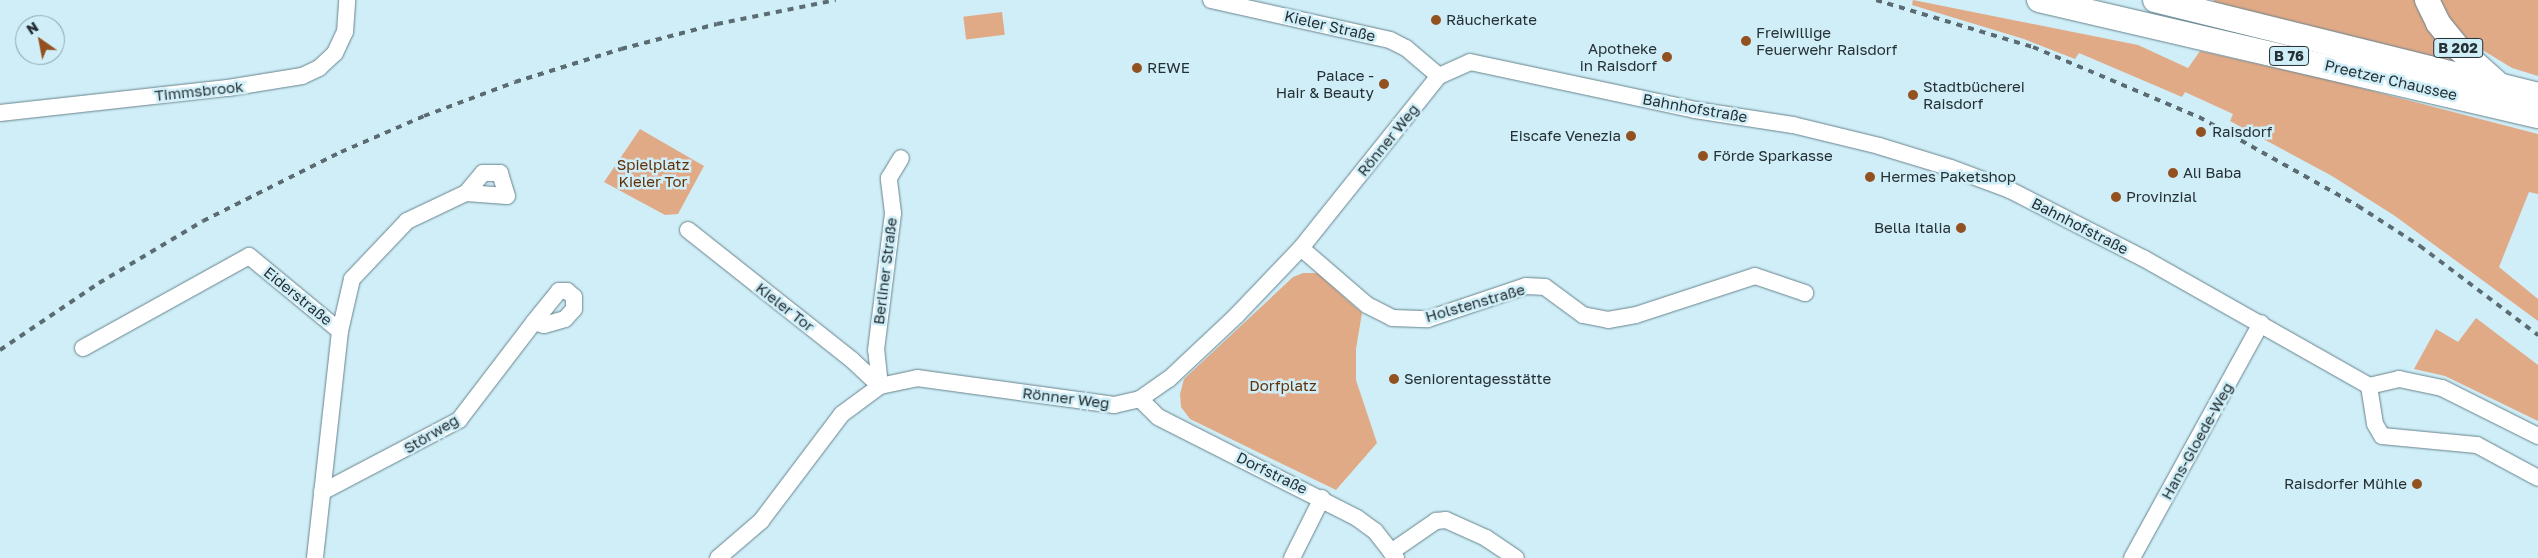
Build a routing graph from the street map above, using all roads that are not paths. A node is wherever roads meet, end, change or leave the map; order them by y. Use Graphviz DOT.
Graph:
graph roads {
  1 [pos="347,0"];
  2 [pos="1211,0"];
  3 [pos="2039,0"];
  4 [pos="2154,0"];
  5 [pos="2427,0"];
  6 [pos="1439,76"];
  7 [pos="2501,86"];
  8 [pos="2538,95"];
  9 [pos="0,113"];
  10 [pos="2538,116"];
  11 [pos="901,158"];
  12 [pos="466,193"];
  13 [pos="688,230"];
  14 [pos="1301,248"];
  15 [pos="1805,293"];
  16 [pos="534,322"];
  17 [pos="2261,323"];
  18 [pos="340,330"];
  19 [pos="83,348"];
  20 [pos="880,386"];
  21 [pos="2369,386"];
  22 [pos="1140,400"];
  23 [pos="2538,436"];
  24 [pos="2538,478"];
  25 [pos="322,492"];
  26 [pos="1322,498"];
  27 [pos="1394,555"];
  28 [pos="315,558"];
  29 [pos="718,558"];
  30 [pos="1292,558"];
  31 [pos="1516,558"];
  32 [pos="2132,558"];
  1 -- 9 [label="street, Timmsbrook"];
  2 -- 6 [label="street, Kieler Straße"];
  3 -- 10 [label="highway, Preetzer Chaussee / B 76"];
  4 -- 7 [label="highway, Preetzer Chaussee / B 76"];
  5 -- 7 [label="highway, B 202"];
  6 -- 14 [label="street, Rönner Weg"];
  6 -- 17 [label="street, Bahnhofstraße"];
  7 -- 8 [label="highway, Preetzer Chaussee / B 76"];
  11 -- 20 [label="street, Berliner Straße"];
  12 -- 18 [label="street"];
  13 -- 20 [label="street, Kieler Tor"];
  14 -- 15 [label="street, Holstenstraße"];
  14 -- 22 [label="street, Rönner Weg"];
  16 -- 25 [label="street, Störweg"];
  17 -- 21 [label="street, Bahnhofstraße"];
  17 -- 32 [label="street, Hans-Gloede-Weg"];
  18 -- 19 [label="street, Eiderstraße"];
  18 -- 25 [label="street, Eiderstraße"];
  20 -- 22 [label="street, Rönner Weg"];
  20 -- 29 [label="street, Rönner Weg"];
  21 -- 23 [label="street"];
  21 -- 24 [label="street"];
  22 -- 26 [label="street, Dorfstraße"];
  25 -- 28 [label="street, Eiderstraße"];
  26 -- 27 [label="street, Dorfstraße"];
  26 -- 30 [label="street"];
  27 -- 31 [label="street"];
}
